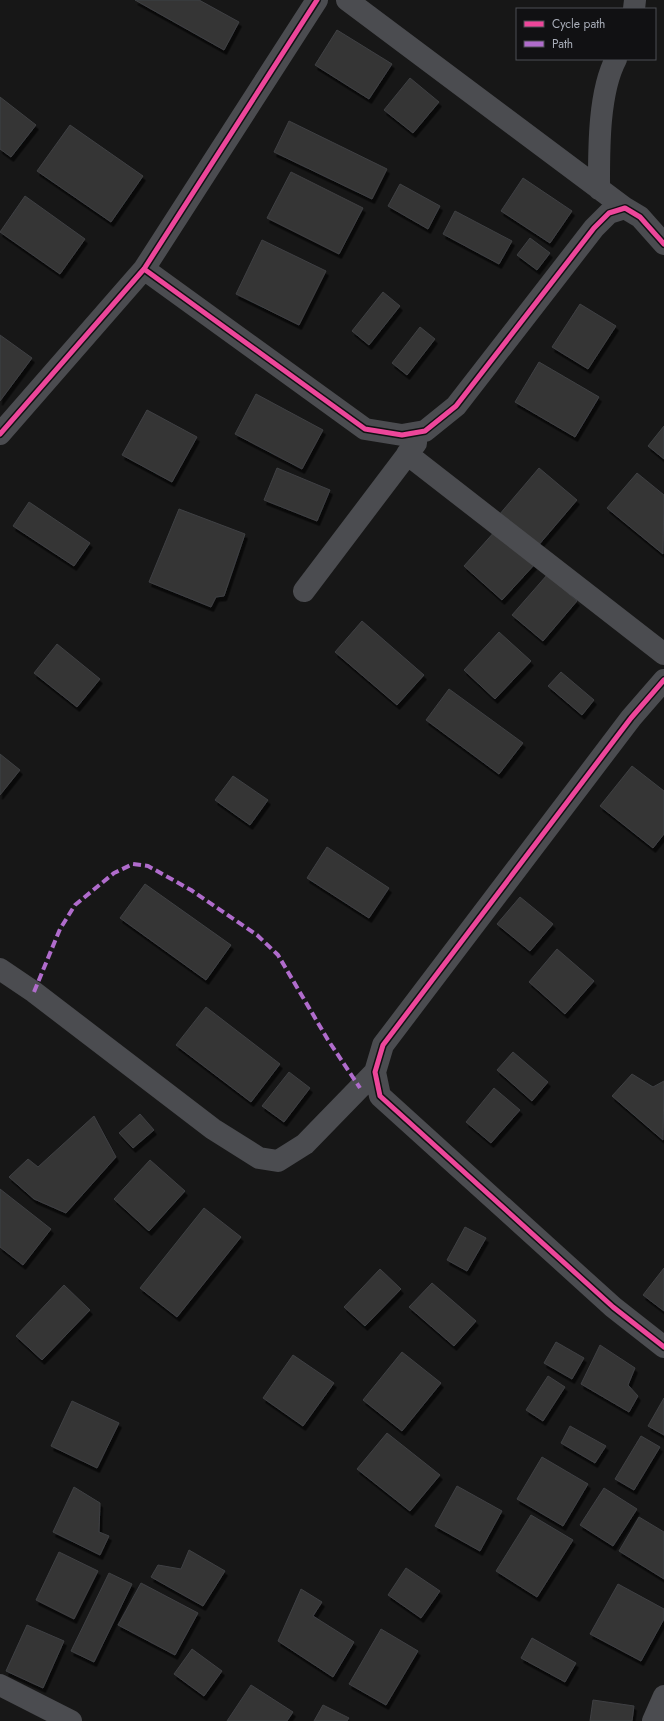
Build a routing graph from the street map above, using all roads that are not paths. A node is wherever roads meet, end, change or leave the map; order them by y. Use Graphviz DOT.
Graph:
graph roads {
  1 [pos="317,0"];
  2 [pos="347,0"];
  3 [pos="616,60"];
  4 [pos="599,189"];
  5 [pos="625,208"];
  6 [pos="664,244"];
  7 [pos="144,269"];
  8 [pos="425,430"];
  9 [pos="0,434"];
  10 [pos="407,454"];
  11 [pos="304,591"];
  12 [pos="664,654"];
  13 [pos="664,680"];
  14 [pos="0,969"];
  15 [pos="375,1072"];
  16 [pos="664,1347"];
  17 [pos="0,1685"];
  18 [pos="664,1696"];
  19 [pos="72,1721"];
  20 [pos="653,1721"];
  1 -- 7 [label="street"];
  2 -- 4 [label="street"];
  3 -- 4 [label="street"];
  4 -- 5 [label="street"];
  5 -- 6 [label="street"];
  5 -- 8 [label="street"];
  7 -- 8 [label="street"];
  7 -- 9 [label="street"];
  8 -- 10 [label="street"];
  10 -- 11 [label="street"];
  10 -- 12 [label="street"];
  13 -- 15 [label="street"];
  14 -- 15 [label="street"];
  15 -- 16 [label="street"];
  17 -- 19 [label="street"];
  18 -- 20 [label="street"];
}
